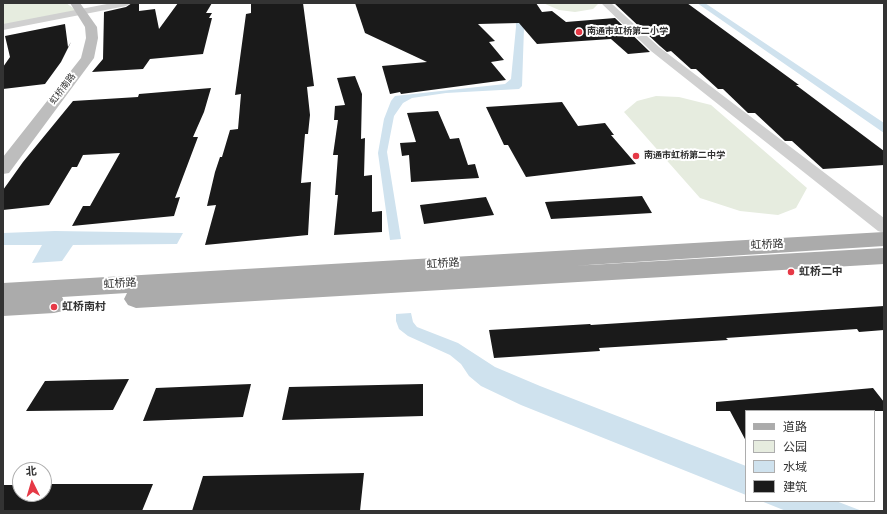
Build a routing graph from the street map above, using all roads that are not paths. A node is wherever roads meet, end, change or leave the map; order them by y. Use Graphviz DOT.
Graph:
graph roads {
  1 [pos="126,3"];
  2 [pos="606,3"];
  3 [pos="78,7"];
  4 [pos="3,27"];
  5 [pos="3,169"];
  6 [pos="884,228"];
  7 [pos="884,239"];
  8 [pos="884,256"];
  9 [pos="3,292"];
  10 [pos="3,307"];
  1 -- 3 [label="street"];
  2 -- 6 [label="street"];
  3 -- 4 [label="street"];
  3 -- 5 [label="street, 虹桥南路"];
  7 -- 9 [label="main road, 虹桥路"];
  8 -- 10 [label="main road, 虹桥路"];
}
